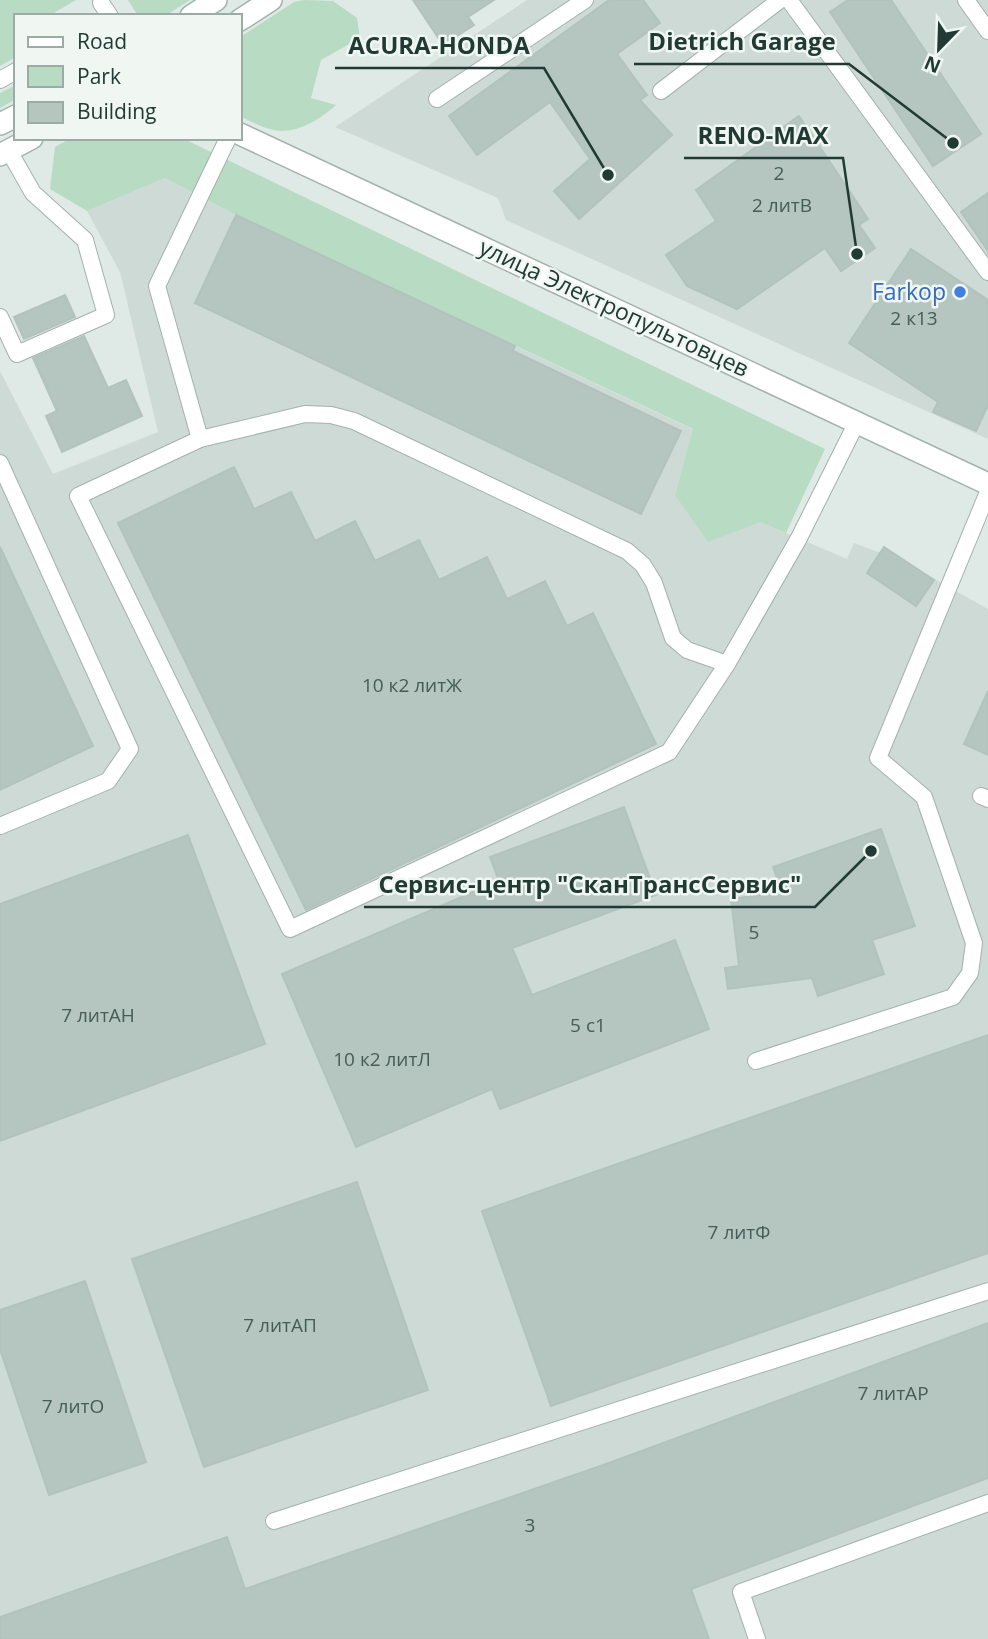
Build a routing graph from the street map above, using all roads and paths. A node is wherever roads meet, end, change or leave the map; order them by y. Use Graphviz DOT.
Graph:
graph roads {
  1 [pos="216,0"];
  2 [pos="271,0"];
  3 [pos="585,0"];
  4 [pos="780,0"];
  5 [pos="789,0"];
  6 [pos="966,0"];
  7 [pos="194,14"];
  8 [pos="242,19"];
  9 [pos="988,31"];
  10 [pos="661,91"];
  11 [pos="437,99"];
  12 [pos="242,135"];
  13 [pos="29,140"];
  14 [pos="227,140"];
  15 [pos="5,153"];
  16 [pos="988,272"];
  17 [pos="0,317"];
  18 [pos="858,422"];
  19 [pos="200,439"];
  20 [pos="0,463"];
  21 [pos="988,484"];
  22 [pos="988,492"];
  23 [pos="727,664"];
  24 [pos="0,826"];
  25 [pos="756,1061"];
  26 [pos="988,1291"];
  27 [pos="988,1503"];
  28 [pos="274,1521"];
  29 [pos="757,1639"];
  1 -- 7 [label="street"];
  2 -- 8 [label="street"];
  3 -- 11 [label="lane"];
  4 -- 10 [label="lane"];
  5 -- 16 [label="lane"];
  6 -- 9 [label="lane"];
  12 -- 18 [label="street, улица Электропультовцев"];
  13 -- 15 [label="street"];
  14 -- 19 [label="lane"];
  15 -- 17 [label="lane"];
  18 -- 21 [label="street, улица Электропультовцев"];
  18 -- 23 [label="lane"];
  19 -- 23 [label="lane"];
  19 -- 23 [label="lane"];
  20 -- 24 [label="lane"];
  22 -- 25 [label="lane"];
  26 -- 28 [label="lane"];
  27 -- 29 [label="lane"];
}
